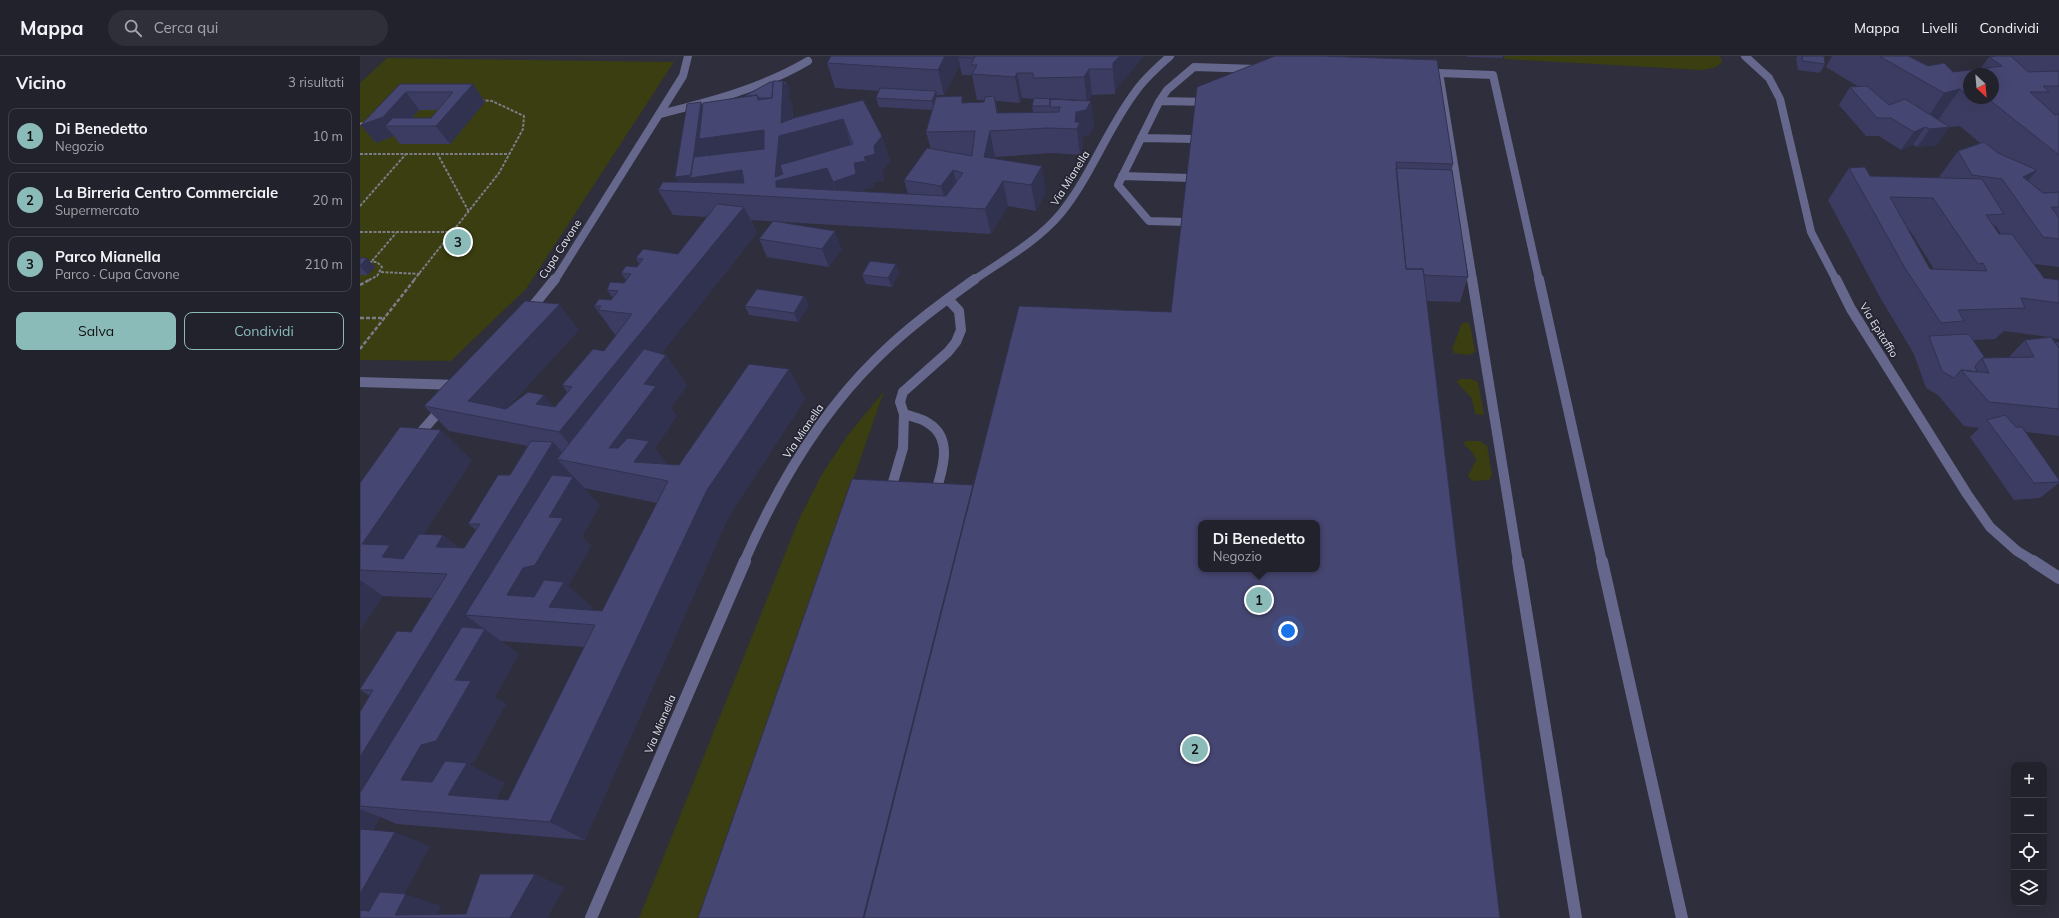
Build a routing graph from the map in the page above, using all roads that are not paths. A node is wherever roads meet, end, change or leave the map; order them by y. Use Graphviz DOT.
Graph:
graph roads {
  1 [pos="688,56"];
  2 [pos="1170,56"];
  3 [pos="1745,56"];
  4 [pos="808,61"];
  5 [pos="1263,69"];
  6 [pos="1160,101"];
  7 [pos="1220,103"];
  8 [pos="660,114"];
  9 [pos="1141,138"];
  10 [pos="1195,139"];
  11 [pos="1122,176"];
  12 [pos="1191,178"];
  13 [pos="1186,222"];
  14 [pos="948,299"];
  15 [pos="520,321"];
  16 [pos="360,382"];
  17 [pos="904,414"];
  18 [pos="410,445"];
  19 [pos="891,489"];
  20 [pos="936,491"];
  21 [pos="2059,578"];
  22 [pos="591,918"];
  23 [pos="1576,918"];
  24 [pos="1682,918"];
  1 -- 8 [label="street, Cupa Cavone"];
  2 -- 14 [label="street, Via Mianella"];
  3 -- 21 [label="street, Via Epitaffio"];
  4 -- 8 [label="street"];
  5 -- 6 [label="street"];
  6 -- 7 [label="street"];
  6 -- 9 [label="street"];
  8 -- 15 [label="street, Cupa Cavone"];
  9 -- 10 [label="street"];
  9 -- 11 [label="street"];
  11 -- 12 [label="street"];
  11 -- 13 [label="street"];
  14 -- 17 [label="street"];
  14 -- 22 [label="street, Via Mianella"];
  16 -- 18 [label="street"];
  17 -- 19 [label="street"];
  17 -- 20 [label="street"];
  23 -- 24 [label="street"];
}
